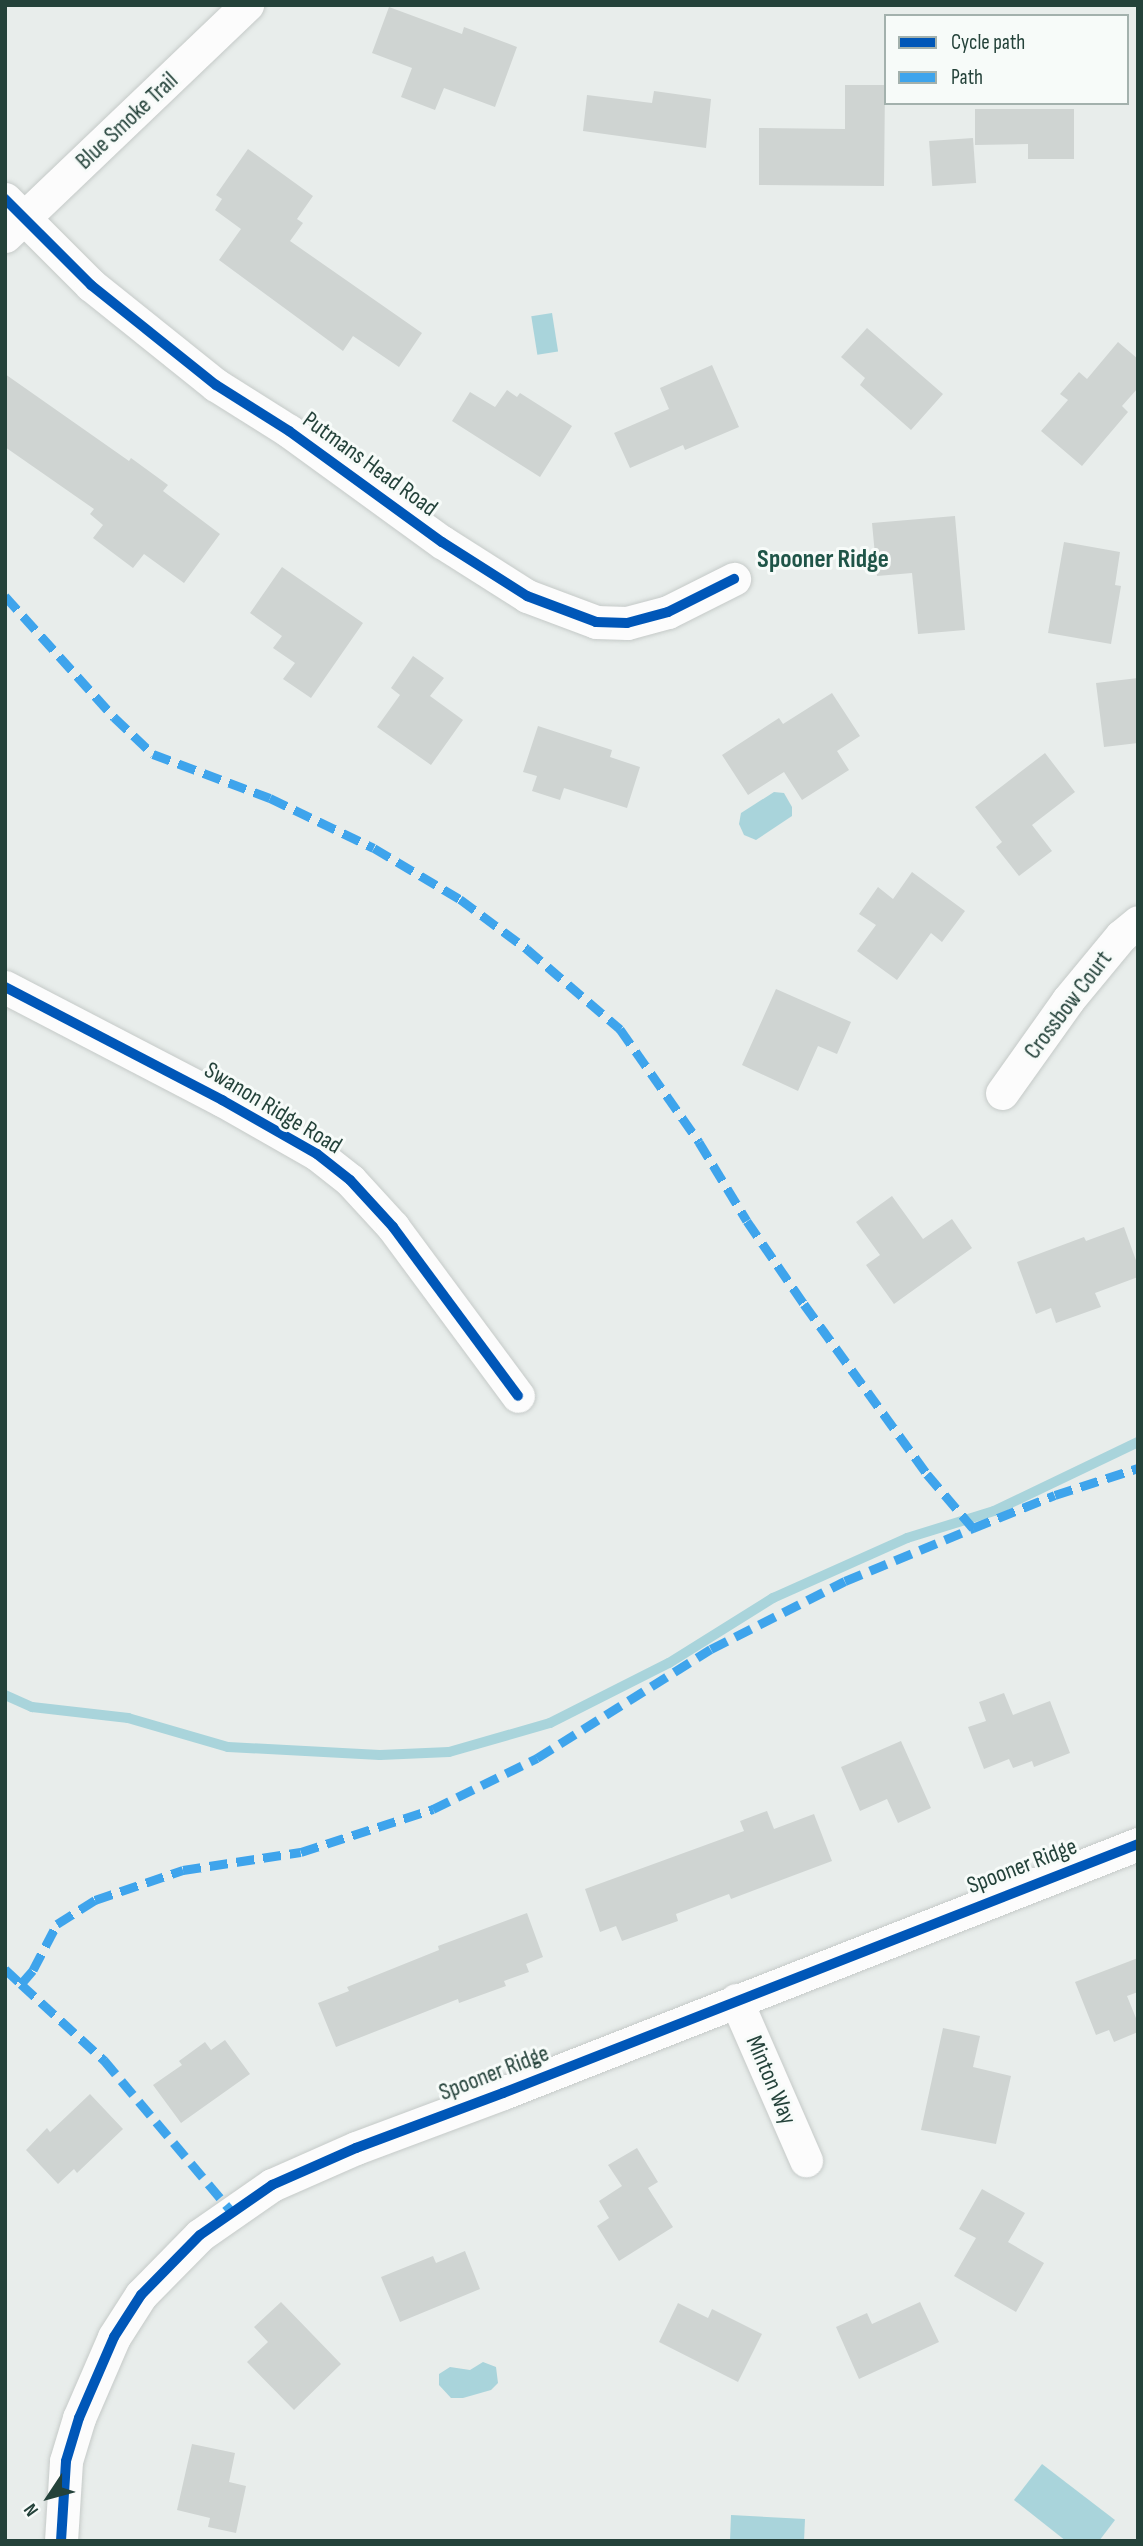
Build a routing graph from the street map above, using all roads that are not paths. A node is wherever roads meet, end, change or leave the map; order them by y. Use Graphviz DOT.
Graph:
graph roads {
  1 [pos="247,5"];
  2 [pos="12,217"];
  3 [pos="734,579"];
  4 [pos="1138,922"];
  5 [pos="5,988"];
  6 [pos="1002,1093"];
  7 [pos="518,1396"];
  8 [pos="1138,1844"];
  9 [pos="736,2000"];
  10 [pos="806,2160"];
  11 [pos="61,2541"];
  1 -- 2 [label="street, Blue Smoke Trail"];
  2 -- 3 [label="street, Putmans Head Road"];
  4 -- 6 [label="street, Crossbow Court"];
  5 -- 7 [label="street, Swanon Ridge Road"];
  8 -- 9 [label="street, Spooner Ridge"];
  9 -- 10 [label="street, Minton Way"];
  9 -- 11 [label="street, Spooner Ridge"];
}
